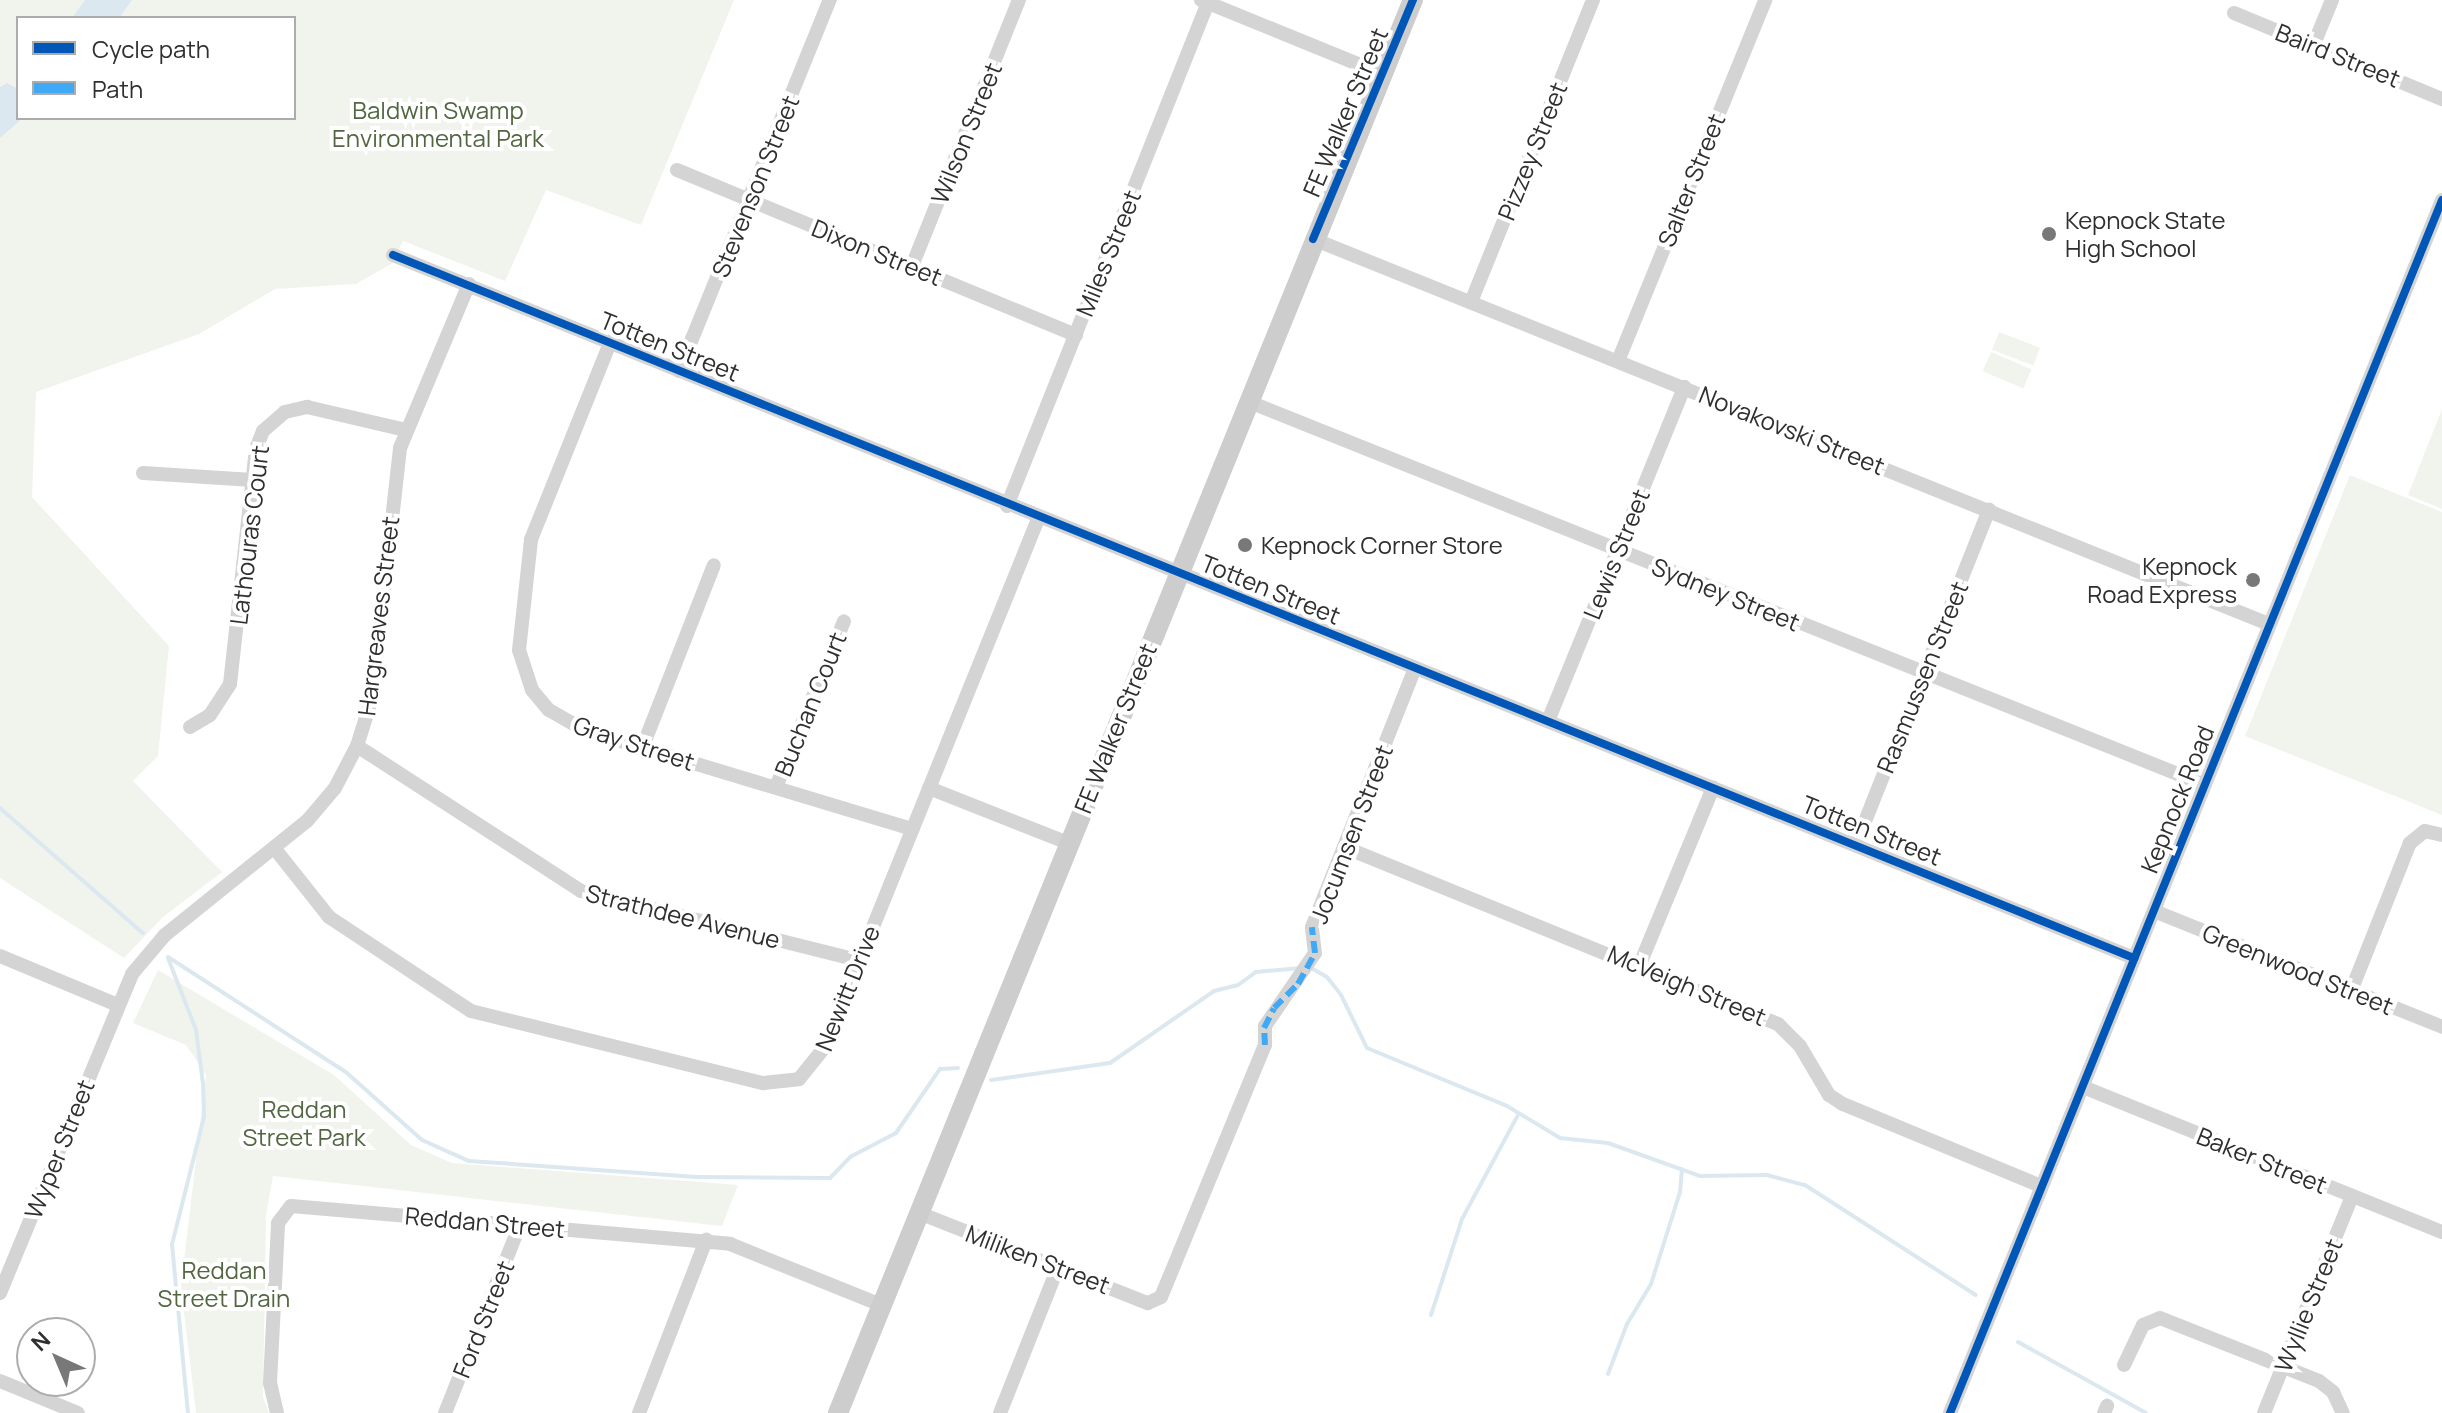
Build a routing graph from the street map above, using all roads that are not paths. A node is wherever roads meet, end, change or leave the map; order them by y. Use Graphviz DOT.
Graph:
graph roads {
  1 [pos="830,0"];
  2 [pos="1019,0"];
  3 [pos="1413,0"];
  4 [pos="1593,0"];
  5 [pos="1765,0"];
  6 [pos="2332,0"];
  7 [pos="1206,1"];
  8 [pos="2234,13"];
  9 [pos="2314,44"];
  10 [pos="1382,74"];
  11 [pos="2442,99"];
  12 [pos="677,170"];
  13 [pos="749,200"];
  14 [pos="2442,200"];
  15 [pos="1313,239"];
  16 [pos="393,255"];
  17 [pos="912,266"];
  18 [pos="469,284"];
  19 [pos="1471,302"];
  20 [pos="1076,335"];
  21 [pos="610,343"];
  22 [pos="1618,361"];
  23 [pos="679,371"];
  24 [pos="1684,387"];
  25 [pos="1247,401"];
  26 [pos="406,430"];
  27 [pos="143,473"];
  28 [pos="253,480"];
  29 [pos="1007,506"];
  30 [pos="1989,510"];
  31 [pos="1038,519"];
  32 [pos="1618,549"];
  33 [pos="714,565"];
  34 [pos="1178,574"];
  35 [pos="844,621"];
  36 [pos="2269,624"];
  37 [pos="1415,668"];
  38 [pos="1923,674"];
  39 [pos="1548,721"];
  40 [pos="190,727"];
  41 [pos="357,746"];
  42 [pos="643,746"];
  43 [pos="2205,785"];
  44 [pos="776,787"];
  45 [pos="929,788"];
  46 [pos="1713,788"];
  47 [pos="912,829"];
  48 [pos="2442,835"];
  49 [pos="1068,843"];
  50 [pos="1856,844"];
  51 [pos="1344,847"];
  52 [pos="275,849"];
  53 [pos="2154,911"];
  54 [pos="0,956"];
  55 [pos="2134,958"];
  56 [pos="858,960"];
  57 [pos="1640,964"];
  58 [pos="2351,991"];
  59 [pos="118,1005"];
  60 [pos="2442,1027"];
  61 [pos="2083,1087"];
  62 [pos="2041,1186"];
  63 [pos="2352,1196"];
  64 [pos="919,1213"];
  65 [pos="520,1225"];
  66 [pos="2442,1232"];
  67 [pos="706,1240"];
  68 [pos="1058,1267"];
  69 [pos="0,1293"];
  70 [pos="1157,1301"];
  71 [pos="881,1305"];
  72 [pos="2124,1365"];
  73 [pos="2284,1366"];
  74 [pos="0,1381"];
  75 [pos="78,1413"];
  76 [pos="277,1413"];
  77 [pos="445,1413"];
  78 [pos="639,1413"];
  79 [pos="838,1413"];
  80 [pos="1000,1413"];
  81 [pos="1950,1413"];
  82 [pos="2264,1413"];
  83 [pos="2343,1413"];
  1 -- 13 [label="street, Stevenson Street"];
  2 -- 17 [label="street, Wilson Street"];
  3 -- 10 [label="main road, FE Walker Street"];
  4 -- 19 [label="street, Pizzey Street"];
  5 -- 22 [label="street, Salter Street"];
  6 -- 9 [label="street"];
  7 -- 10 [label="street"];
  7 -- 20 [label="street, Miles Street"];
  8 -- 9 [label="street, Baird Street"];
  9 -- 11 [label="street, Baird Street"];
  10 -- 15 [label="main road, FE Walker Street"];
  12 -- 13 [label="street, Dixon Street"];
  13 -- 17 [label="street, Dixon Street"];
  13 -- 23 [label="street, Stevenson Street"];
  14 -- 36 [label="street, Kepnock Road"];
  15 -- 19 [label="street, Novakovski Street"];
  15 -- 25 [label="main road, FE Walker Street"];
  16 -- 18 [label="street, Totten Street"];
  17 -- 20 [label="street, Dixon Street"];
  18 -- 21 [label="street, Totten Street"];
  18 -- 26 [label="street, Hargreaves Street"];
  19 -- 22 [label="street, Novakovski Street"];
  20 -- 29 [label="street, Miles Street"];
  21 -- 23 [label="street, Totten Street"];
  21 -- 42 [label="street, Gray Street"];
  22 -- 24 [label="street, Novakovski Street"];
  23 -- 29 [label="street, Totten Street"];
  24 -- 30 [label="street, Novakovski Street"];
  24 -- 32 [label="street, Lewis Street"];
  25 -- 32 [label="street, Sydney Street"];
  25 -- 34 [label="main road, FE Walker Street"];
  26 -- 28 [label="street, Lathouras Court"];
  26 -- 41 [label="street, Hargreaves Street"];
  27 -- 28 [label="street"];
  28 -- 40 [label="street, Lathouras Court"];
  29 -- 31 [label="street, Totten Street"];
  30 -- 36 [label="street, Novakovski Street"];
  30 -- 38 [label="street, Rasmussen Street"];
  31 -- 34 [label="street, Totten Street"];
  31 -- 45 [label="street, Newitt Drive"];
  32 -- 38 [label="street, Sydney Street"];
  32 -- 39 [label="street, Lewis Street"];
  33 -- 42 [label="street"];
  34 -- 37 [label="street, Totten Street"];
  34 -- 49 [label="main road, FE Walker Street"];
  35 -- 44 [label="street, Buchan Court"];
  36 -- 43 [label="street, Kepnock Road"];
  37 -- 39 [label="street, Totten Street"];
  37 -- 51 [label="street, Jocumsen Street"];
  38 -- 43 [label="street, Sydney Street"];
  38 -- 50 [label="street, Rasmussen Street"];
  39 -- 46 [label="street, Totten Street"];
  41 -- 52 [label="street, Hargreaves Street"];
  41 -- 56 [label="street, Strathdee Avenue"];
  42 -- 44 [label="street, Gray Street"];
  43 -- 53 [label="street, Kepnock Road"];
  44 -- 47 [label="street, Gray Street"];
  45 -- 47 [label="street, Newitt Drive"];
  45 -- 49 [label="street"];
  46 -- 50 [label="street, Totten Street"];
  46 -- 57 [label="street"];
  47 -- 56 [label="street, Newitt Drive"];
  48 -- 58 [label="street"];
  49 -- 64 [label="main road, FE Walker Street"];
  50 -- 55 [label="street, Totten Street"];
  51 -- 57 [label="street, McVeigh Street"];
  51 -- 70 [label="street, Jocumsen Street"];
  52 -- 56 [label="street, Newitt Drive"];
  52 -- 59 [label="street, Hargreaves Street"];
  53 -- 55 [label="street, Kepnock Road"];
  53 -- 58 [label="street, Greenwood Street"];
  54 -- 59 [label="street"];
  55 -- 61 [label="street, Kepnock Road"];
  57 -- 62 [label="street, McVeigh Street"];
  58 -- 60 [label="street, Greenwood Street"];
  59 -- 69 [label="street, Wyper Street"];
  61 -- 62 [label="street, Kepnock Road"];
  61 -- 63 [label="street, Baker Street"];
  62 -- 81 [label="street, Kepnock Road"];
  63 -- 66 [label="street, Baker Street"];
  63 -- 73 [label="street, Wyllie Street"];
  64 -- 68 [label="street, Miliken Street"];
  64 -- 71 [label="main road, FE Walker Street"];
  65 -- 67 [label="street, Reddan Street"];
  65 -- 76 [label="street, Reddan Street"];
  65 -- 77 [label="street, Ford Street"];
  67 -- 71 [label="street, Reddan Street"];
  67 -- 78 [label="street"];
  68 -- 70 [label="street, Miliken Street"];
  68 -- 80 [label="street"];
  71 -- 79 [label="main road, FE Walker Street"];
  72 -- 73 [label="street"];
  73 -- 82 [label="street, Wyllie Street"];
  73 -- 83 [label="street"];
  74 -- 75 [label="street"];
}
